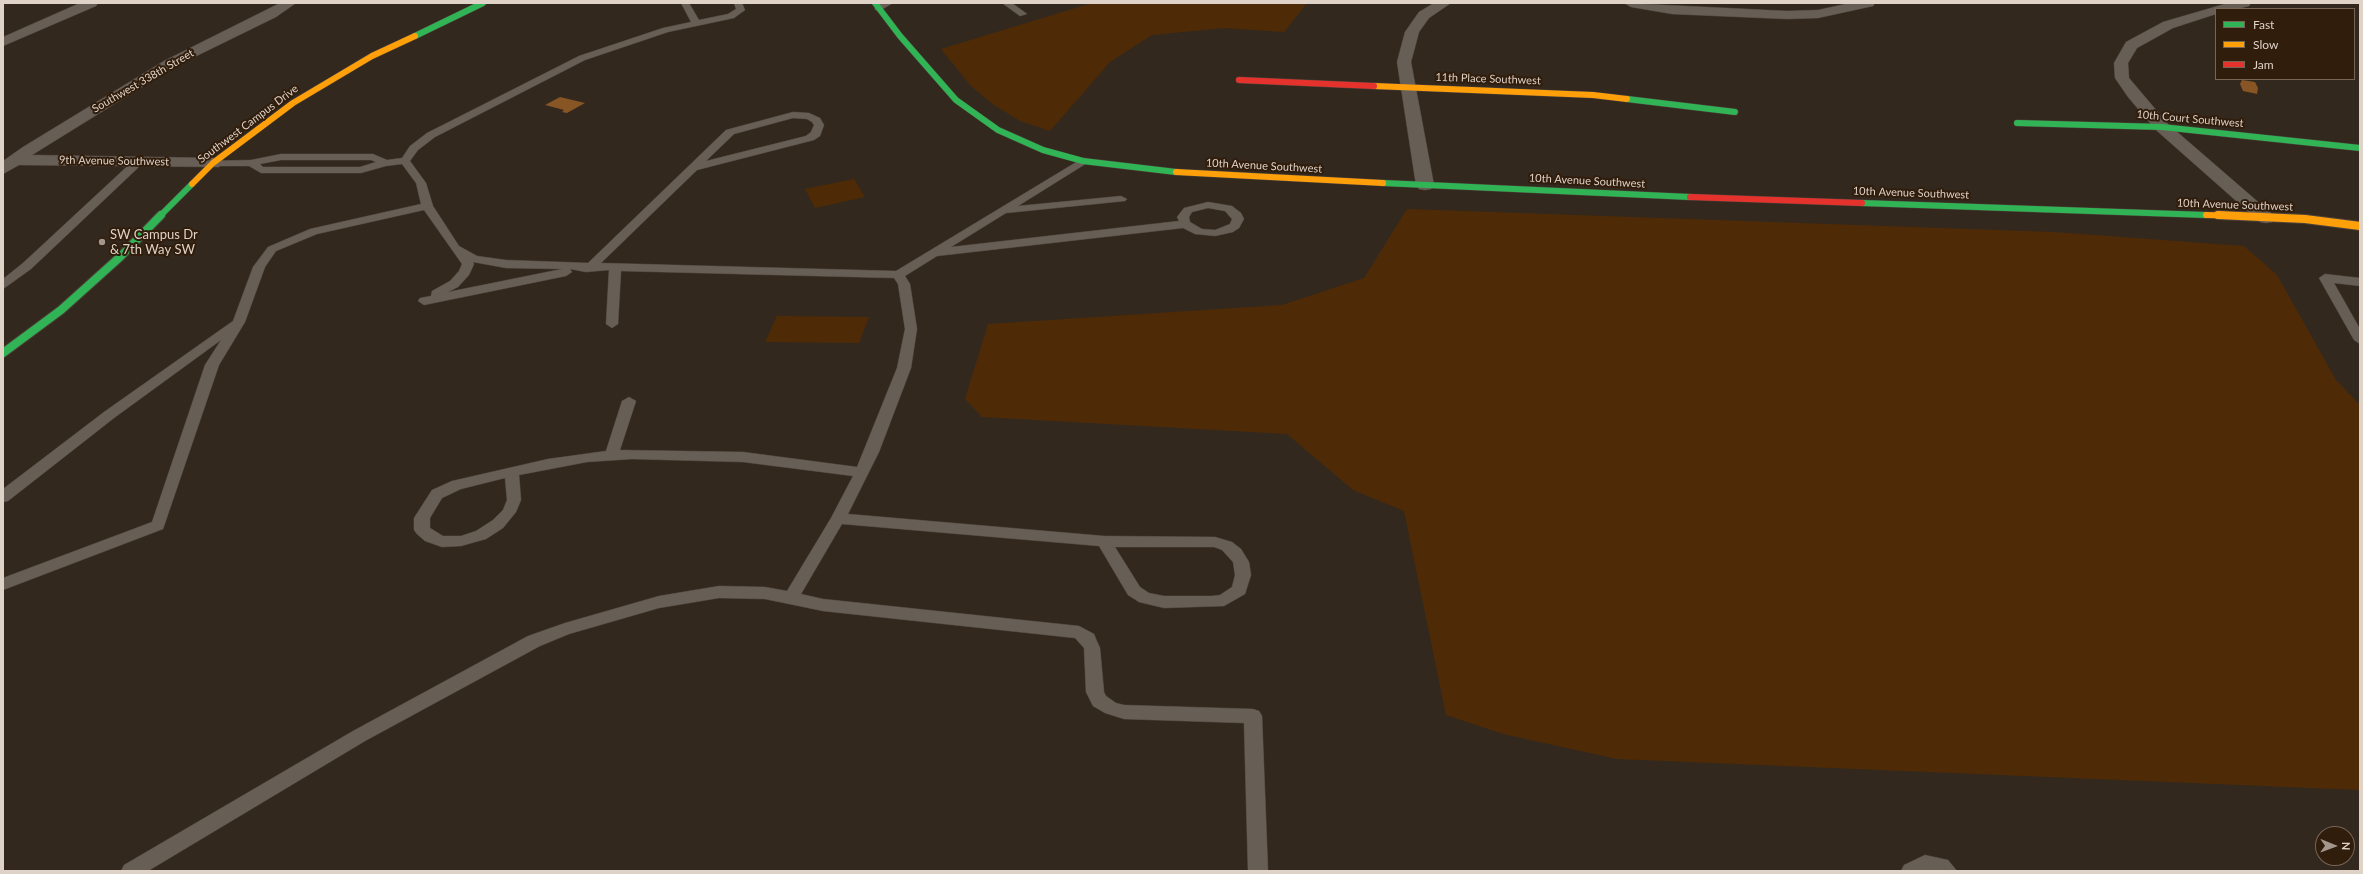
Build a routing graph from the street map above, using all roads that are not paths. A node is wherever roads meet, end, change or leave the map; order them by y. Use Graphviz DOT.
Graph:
graph roads {
  1 [pos="92,3"];
  2 [pos="289,3"];
  3 [pos="483,3"];
  4 [pos="685,3"];
  5 [pos="738,3"];
  6 [pos="889,3"];
  7 [pos="1006,3"];
  8 [pos="1444,3"];
  9 [pos="1631,3"];
  10 [pos="2244,3"];
  11 [pos="1866,4"];
  12 [pos="877,5"];
  13 [pos="2221,7"];
  14 [pos="2215,9"];
  15 [pos="1023,14"];
  16 [pos="696,24"];
  17 [pos="3,42"];
  18 [pos="1239,80"];
  19 [pos="1409,87"];
  20 [pos="1735,112"];
  21 [pos="2017,123"];
  22 [pos="2162,127"];
  23 [pos="2360,148"];
  24 [pos="1083,160"];
  25 [pos="405,161"];
  26 [pos="138,162"];
  27 [pos="213,163"];
  28 [pos="9,165"];
  29 [pos="695,167"];
  30 [pos="1425,185"];
  31 [pos="1121,199"];
  32 [pos="427,206"];
  33 [pos="1002,210"];
  34 [pos="2266,218"];
  35 [pos="1185,224"];
  36 [pos="2360,226"];
  37 [pos="455,248"];
  38 [pos="931,253"];
  39 [pos="590,267"];
  40 [pos="615,267"];
  41 [pos="898,275"];
  42 [pos="2360,282"];
  43 [pos="3,285"];
  44 [pos="239,322"];
  45 [pos="612,324"];
  46 [pos="2360,340"];
  47 [pos="3,353"];
  48 [pos="629,401"];
  49 [pos="611,456"];
  50 [pos="512,472"];
  51 [pos="862,472"];
  52 [pos="3,497"];
  53 [pos="838,518"];
  54 [pos="1104,541"];
  55 [pos="3,584"];
  56 [pos="791,598"];
  57 [pos="131,871"];
  58 [pos="1258,871"];
  59 [pos="1911,871"];
  60 [pos="1947,871"];
  1 -- 17 [label="street"];
  2 -- 28 [label="street, Southwest 338th Street"];
  3 -- 27 [label="street, Southwest Campus Drive"];
  4 -- 16 [label="lane"];
  5 -- 16 [label="lane"];
  6 -- 12 [label="lane"];
  7 -- 15 [label="lane"];
  8 -- 19 [label="street"];
  9 -- 11 [label="street"];
  10 -- 13 [label="street"];
  12 -- 24 [label="street, 10th Avenue Southwest"];
  14 -- 22 [label="street"];
  16 -- 25 [label="lane"];
  18 -- 19 [label="street, 11th Place Southwest"];
  19 -- 20 [label="street, 11th Place Southwest"];
  19 -- 30 [label="street"];
  21 -- 22 [label="street, 10th Court Southwest"];
  22 -- 23 [label="street, 10th Court Southwest"];
  22 -- 34 [label="street"];
  24 -- 30 [label="street, 10th Avenue Southwest"];
  24 -- 33 [label="lane"];
  25 -- 27 [label="lane"];
  25 -- 32 [label="lane"];
  26 -- 27 [label="street, 9th Avenue Southwest"];
  26 -- 28 [label="street, 9th Avenue Southwest"];
  26 -- 43 [label="lane"];
  27 -- 47 [label="street, Southwest Campus Drive"];
  29 -- 29 [label="lane"];
  29 -- 39 [label="lane"];
  30 -- 34 [label="street, 10th Avenue Southwest"];
  31 -- 33 [label="lane"];
  32 -- 37 [label="lane"];
  32 -- 44 [label="lane"];
  33 -- 38 [label="lane"];
  34 -- 36 [label="street, 10th Avenue Southwest"];
  35 -- 38 [label="lane"];
  37 -- 39 [label="lane"];
  37 -- 39 [label="lane"];
  38 -- 41 [label="lane"];
  39 -- 40 [label="lane"];
  40 -- 41 [label="lane"];
  40 -- 45 [label="lane"];
  41 -- 51 [label="lane"];
  42 -- 46 [label="lane"];
  44 -- 52 [label="lane"];
  44 -- 55 [label="lane"];
  48 -- 49 [label="lane"];
  49 -- 50 [label="lane"];
  49 -- 51 [label="lane"];
  50 -- 50 [label="lane"];
  51 -- 53 [label="lane"];
  53 -- 54 [label="lane"];
  53 -- 56 [label="lane"];
  54 -- 54 [label="lane"];
  56 -- 57 [label="lane"];
  56 -- 58 [label="lane"];
  59 -- 60 [label="lane"];
}
